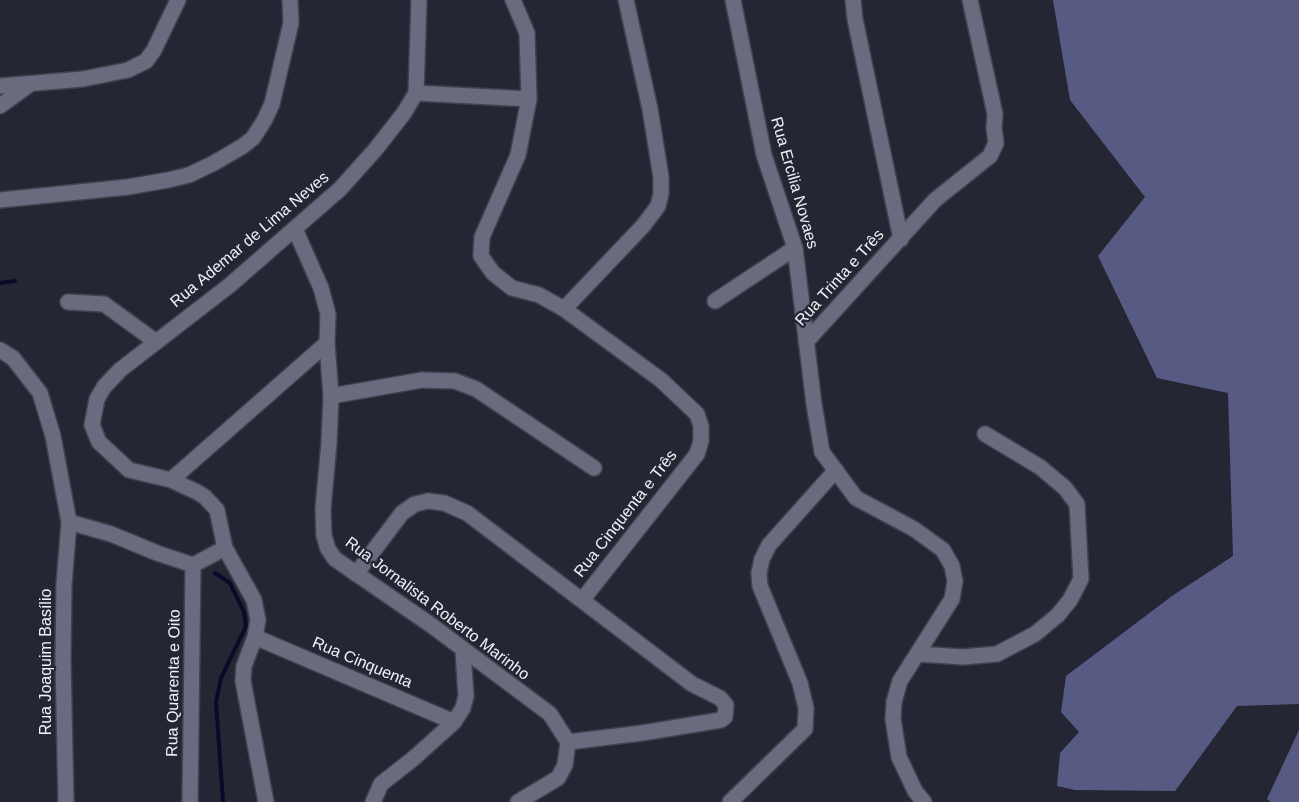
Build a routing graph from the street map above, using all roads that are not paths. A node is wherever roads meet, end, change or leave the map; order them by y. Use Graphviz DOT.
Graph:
graph roads {
  1 [pos="178,0"];
  2 [pos="290,0"];
  3 [pos="419,0"];
  4 [pos="513,0"];
  5 [pos="626,0"];
  6 [pos="733,0"];
  7 [pos="853,0"];
  8 [pos="970,0"];
  9 [pos="29,84"];
  10 [pos="0,86"];
  11 [pos="416,93"];
  12 [pos="529,99"];
  13 [pos="0,106"];
  14 [pos="0,201"];
  15 [pos="295,229"];
  16 [pos="901,238"];
  17 [pos="795,248"];
  18 [pos="715,301"];
  19 [pos="68,302"];
  20 [pos="564,309"];
  21 [pos="155,341"];
  22 [pos="806,342"];
  23 [pos="327,343"];
  24 [pos="0,350"];
  25 [pos="331,396"];
  26 [pos="985,434"];
  27 [pos="594,468"];
  28 [pos="836,470"];
  29 [pos="171,480"];
  30 [pos="69,522"];
  31 [pos="225,548"];
  32 [pos="193,565"];
  33 [pos="356,574"];
  34 [pos="583,600"];
  35 [pos="255,637"];
  36 [pos="464,651"];
  37 [pos="918,654"];
  38 [pos="454,722"];
  39 [pos="568,742"];
  40 [pos="66,802"];
  41 [pos="190,802"];
  42 [pos="266,802"];
  43 [pos="373,802"];
  44 [pos="519,802"];
  45 [pos="730,802"];
  46 [pos="924,802"];
  1 -- 9 [label="street"];
  2 -- 14 [label="street"];
  3 -- 11 [label="street"];
  4 -- 12 [label="street"];
  5 -- 20 [label="street"];
  6 -- 17 [label="street, Rua Ercilia Novaes"];
  7 -- 16 [label="street"];
  8 -- 16 [label="street, Rua Trinta e Três"];
  9 -- 10 [label="street"];
  9 -- 13 [label="street"];
  11 -- 12 [label="street"];
  11 -- 15 [label="street, Rua Ademar de Lima Neves"];
  12 -- 20 [label="street"];
  15 -- 21 [label="street, Rua Ademar de Lima Neves"];
  15 -- 23 [label="street, Rua Jornalista Roberto Marinho"];
  16 -- 22 [label="street, Rua Trinta e Três"];
  17 -- 18 [label="street"];
  17 -- 22 [label="street, Rua Ercilia Novaes"];
  19 -- 21 [label="street"];
  20 -- 34 [label="street, Rua Cinquenta e Três"];
  21 -- 29 [label="street, Rua Ademar de Lima Neves"];
  22 -- 28 [label="street, Rua Ercilia Novaes"];
  23 -- 25 [label="street, Rua Jornalista Roberto Marinho"];
  23 -- 29 [label="street"];
  24 -- 30 [label="street, Rua Joaquim Basílio"];
  25 -- 27 [label="street"];
  25 -- 33 [label="street, Rua Jornalista Roberto Marinho"];
  26 -- 37 [label="street"];
  28 -- 37 [label="street, Rua Ercilia Novaes"];
  28 -- 45 [label="street"];
  29 -- 31 [label="street, Rua Ademar de Lima Neves"];
  30 -- 32 [label="street"];
  30 -- 40 [label="street, Rua Joaquim Basílio"];
  31 -- 32 [label="street"];
  31 -- 35 [label="street, Rua Ademar de Lima Neves"];
  32 -- 41 [label="street, Rua Quarenta e Oito"];
  33 -- 34 [label="street, Rua Cinquenta e Três"];
  33 -- 36 [label="street, Rua Jornalista Roberto Marinho"];
  34 -- 39 [label="street"];
  35 -- 38 [label="street, Rua Cinquenta"];
  35 -- 42 [label="street, Rua Ademar de Lima Neves"];
  36 -- 38 [label="street"];
  36 -- 39 [label="street, Rua Jornalista Roberto Marinho"];
  37 -- 46 [label="street, Rua Ercilia Novaes"];
  38 -- 43 [label="street"];
  39 -- 44 [label="street"];
}
